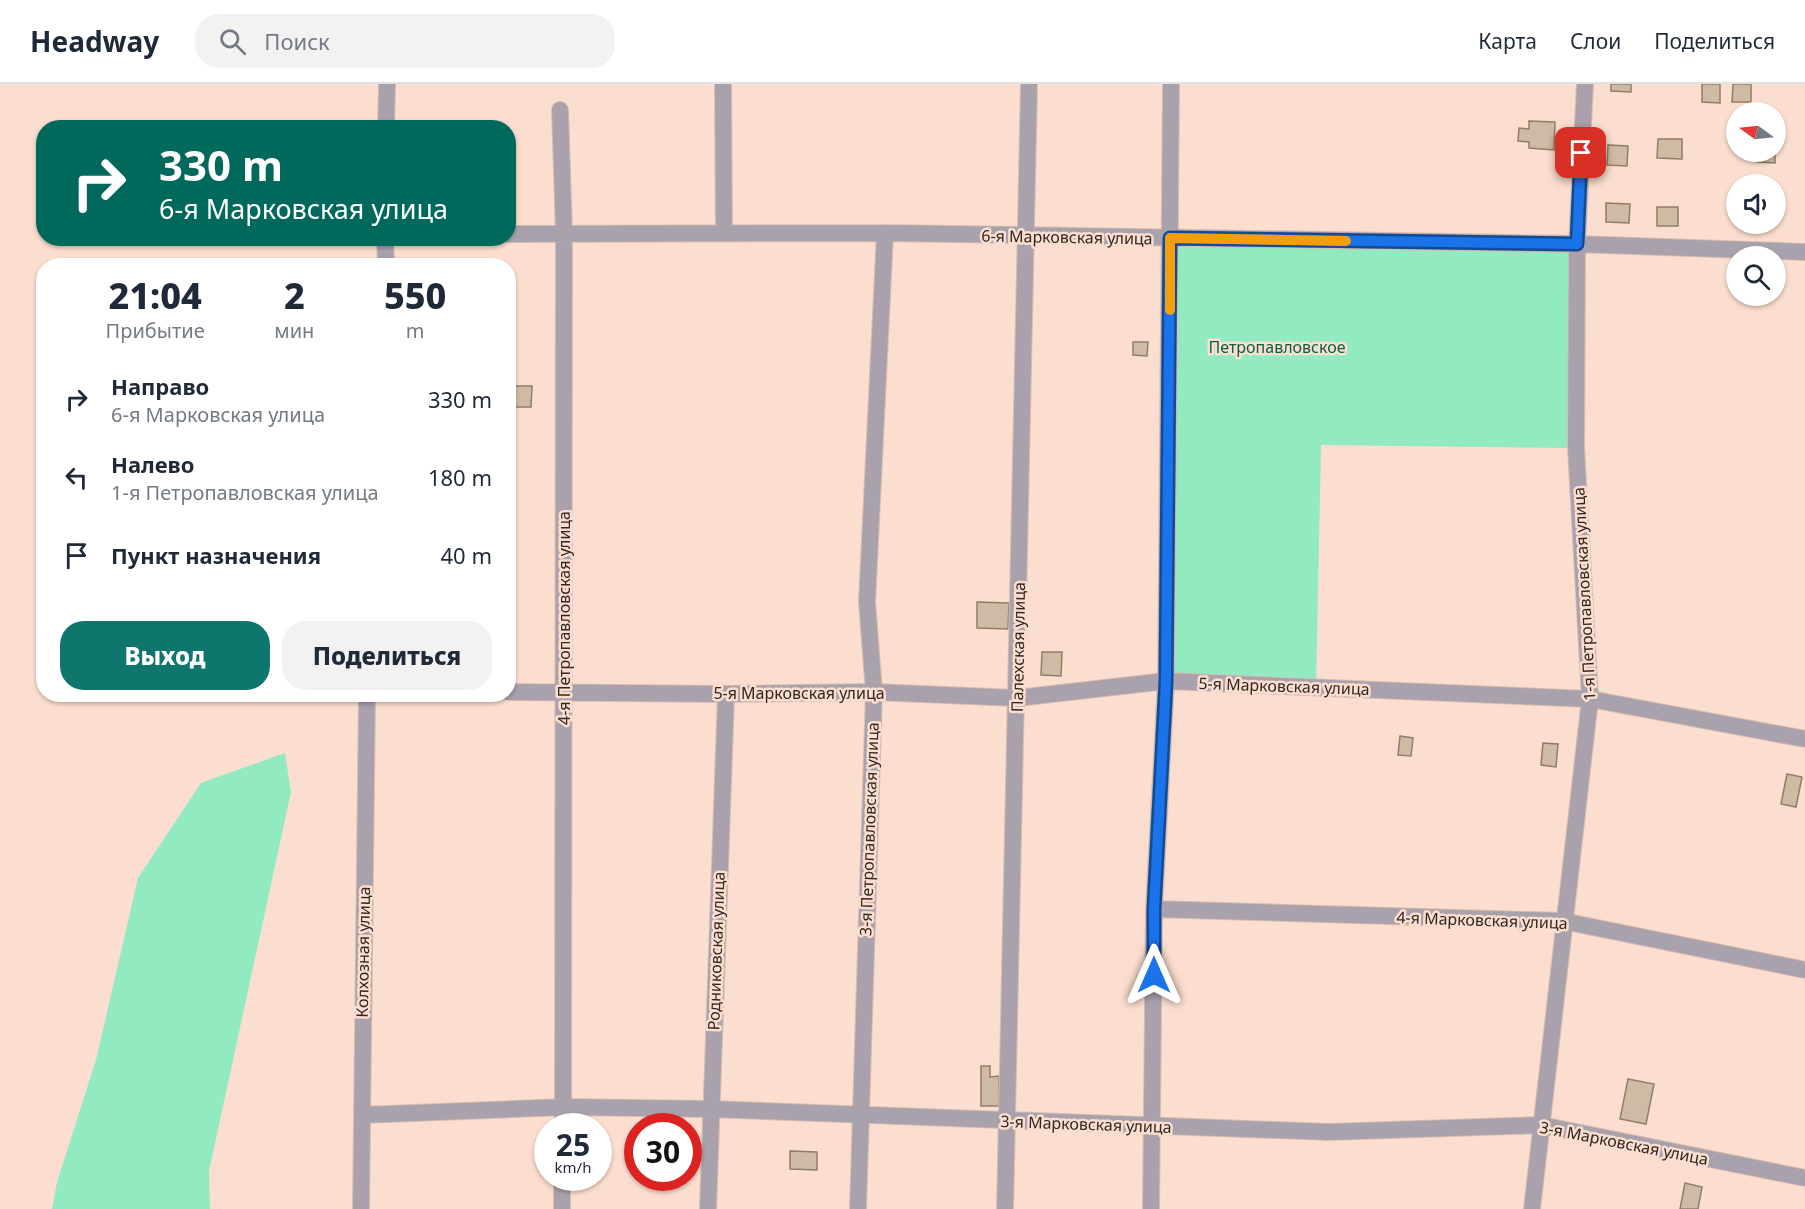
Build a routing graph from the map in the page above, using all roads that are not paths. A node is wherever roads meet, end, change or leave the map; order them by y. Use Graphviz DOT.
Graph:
graph roads {
  1 [pos="387,84"];
  2 [pos="723,84"];
  3 [pos="1029,84"];
  4 [pos="1171,84"];
  5 [pos="1585,84"];
  6 [pos="560,110"];
  7 [pos="386,120"];
  8 [pos="724,232"];
  9 [pos="564,233"];
  10 [pos="885,233"];
  11 [pos="516,234"];
  12 [pos="1025,237"];
  13 [pos="1170,238"];
  14 [pos="1577,244"];
  15 [pos="1805,252"];
  16 [pos="1166,681"];
  17 [pos="516,692"];
  18 [pos="874,692"];
  19 [pos="564,693"];
  20 [pos="726,694"];
  21 [pos="1017,698"];
  22 [pos="1590,699"];
  23 [pos="367,702"];
  24 [pos="1805,739"];
  25 [pos="1154,909"];
  26 [pos="1563,921"];
  27 [pos="1805,970"];
  28 [pos="564,1107"];
  29 [pos="710,1109"];
  30 [pos="564,1113"];
  31 [pos="362,1115"];
  32 [pos="860,1116"];
  33 [pos="1005,1121"];
  34 [pos="1541,1125"];
  35 [pos="1153,1127"];
  36 [pos="1805,1178"];
  37 [pos="562,1191"];
  38 [pos="361,1209"];
  39 [pos="562,1209"];
  40 [pos="708,1209"];
  41 [pos="858,1209"];
  42 [pos="1005,1209"];
  43 [pos="1151,1209"];
  44 [pos="1532,1209"];
  1 -- 7 [label="street"];
  2 -- 8 [label="street"];
  3 -- 12 [label="street, Палехская улица"];
  4 -- 13 [label="street"];
  5 -- 14 [label="street, 1-я Петропавловская улица"];
  6 -- 9 [label="street, 4-я Петропавловская улица"];
  8 -- 9 [label="street, 6-я Марковская улица"];
  8 -- 10 [label="street, 6-я Марковская улица"];
  9 -- 11 [label="street, 6-я Марковская улица"];
  9 -- 19 [label="street, 4-я Петропавловская улица"];
  10 -- 12 [label="street, 6-я Марковская улица"];
  10 -- 18 [label="street, 3-я Петропавловская улица"];
  12 -- 13 [label="street, 6-я Марковская улица"];
  12 -- 21 [label="street, Палехская улица"];
  13 -- 14 [label="street, 6-я Марковская улица"];
  13 -- 16 [label="street"];
  14 -- 15 [label="street, 6-я Марковская улица"];
  14 -- 22 [label="street, 1-я Петропавловская улица"];
  16 -- 21 [label="street, 5-я Марковская улица"];
  16 -- 22 [label="street, 5-я Марковская улица"];
  16 -- 25 [label="street"];
  17 -- 19 [label="street, 5-я Марковская улица"];
  18 -- 20 [label="street, 5-я Марковская улица"];
  18 -- 21 [label="street, 5-я Марковская улица"];
  18 -- 32 [label="street, 3-я Петропавловская улица"];
  19 -- 20 [label="street, 5-я Марковская улица"];
  19 -- 28 [label="street, 4-я Петропавловская улица"];
  20 -- 29 [label="street, Родниковская улица"];
  21 -- 33 [label="street, Палехская улица"];
  22 -- 24 [label="street, 5-я Марковская улица"];
  22 -- 26 [label="street, 1-я Петропавловская улица"];
  23 -- 31 [label="street, Колхозная улица"];
  25 -- 26 [label="street, 4-я Марковская улица"];
  25 -- 35 [label="street"];
  26 -- 27 [label="street, 4-я Марковская улица"];
  26 -- 34 [label="street, 1-я Петропавловская улица"];
  28 -- 29 [label="street, 3-я Марковская улица"];
  28 -- 30 [label="street, 4-я Петропавловская улица"];
  28 -- 31 [label="street, 3-я Марковская улица"];
  29 -- 32 [label="street, 3-я Марковская улица"];
  29 -- 40 [label="street, Родниковская улица"];
  31 -- 38 [label="street, Колхозная улица"];
  32 -- 33 [label="street, 3-я Марковская улица"];
  32 -- 41 [label="street, 3-я Петропавловская улица"];
  33 -- 35 [label="street, 3-я Марковская улица"];
  33 -- 42 [label="street, Палехская улица"];
  34 -- 35 [label="street, 3-я Марковская улица"];
  34 -- 36 [label="street, 3-я Марковская улица"];
  34 -- 44 [label="street, 1-я Петропавловская улица"];
  35 -- 43 [label="street"];
  37 -- 39 [label="street"];
}
